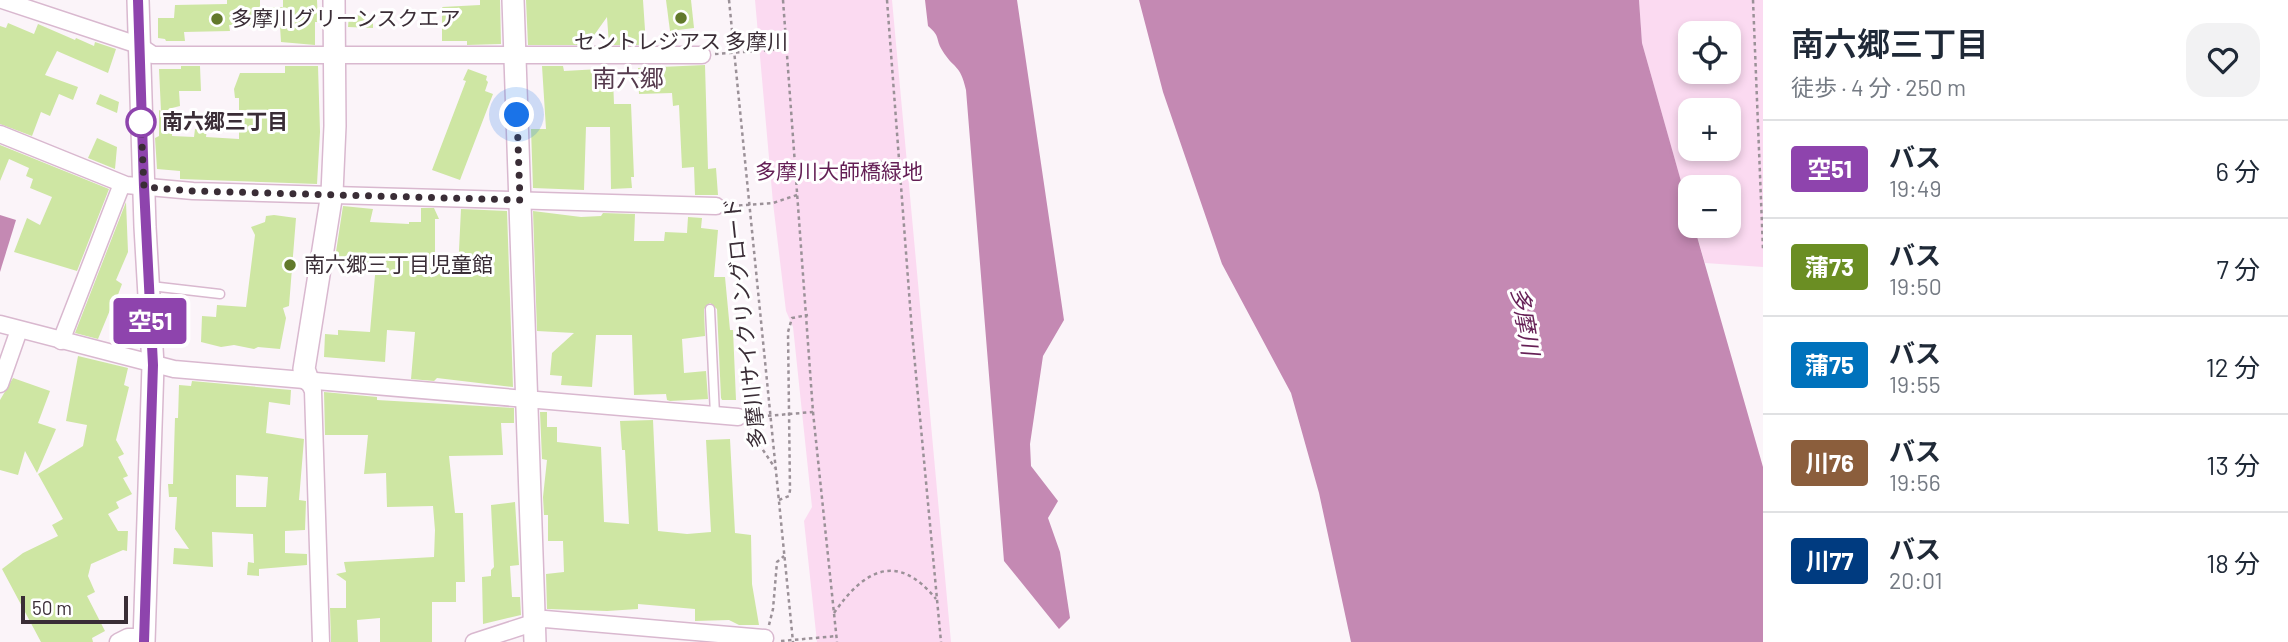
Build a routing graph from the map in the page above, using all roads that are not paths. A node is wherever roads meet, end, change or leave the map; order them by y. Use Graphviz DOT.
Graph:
graph roads {
  1 [pos="3,0"];
  2 [pos="138,0"];
  3 [pos="334,0"];
  4 [pos="513,0"];
  5 [pos="0,5"];
  6 [pos="138,45"];
  7 [pos="334,55"];
  8 [pos="708,55"];
  9 [pos="515,56"];
  10 [pos="0,134"];
  11 [pos="133,185"];
  12 [pos="332,193"];
  13 [pos="520,200"];
  14 [pos="722,206"];
  15 [pos="148,286"];
  16 [pos="220,293"];
  17 [pos="710,309"];
  18 [pos="0,324"];
  19 [pos="19,330"];
  20 [pos="61,341"];
  21 [pos="153,365"];
  22 [pos="308,380"];
  23 [pos="0,384"];
  24 [pos="527,397"];
  25 [pos="715,415"];
  26 [pos="745,418"];
  27 [pos="534,621"];
  28 [pos="765,638"];
  29 [pos="144,639"];
  30 [pos="118,642"];
  31 [pos="321,642"];
  32 [pos="474,642"];
  33 [pos="534,642"];
  1 -- 5 [label="street"];
  1 -- 6 [label="street"];
  2 -- 6 [label="street"];
  3 -- 7 [label="street"];
  4 -- 9 [label="street"];
  6 -- 7 [label="street"];
  6 -- 11 [label="street"];
  7 -- 9 [label="street"];
  7 -- 12 [label="street"];
  8 -- 9 [label="street"];
  9 -- 13 [label="street"];
  10 -- 11 [label="street"];
  11 -- 12 [label="street"];
  11 -- 15 [label="street"];
  11 -- 20 [label="street"];
  12 -- 13 [label="street"];
  12 -- 22 [label="street"];
  13 -- 14 [label="street"];
  13 -- 24 [label="street"];
  15 -- 16 [label="lane"];
  15 -- 21 [label="street"];
  17 -- 25 [label="lane"];
  18 -- 19 [label="street"];
  19 -- 20 [label="street"];
  19 -- 23 [label="street"];
  20 -- 21 [label="street"];
  21 -- 22 [label="street"];
  21 -- 29 [label="street"];
  22 -- 24 [label="street"];
  22 -- 31 [label="street"];
  24 -- 25 [label="street"];
  24 -- 27 [label="street"];
  25 -- 26 [label="street"];
  27 -- 28 [label="street"];
  27 -- 32 [label="street"];
  27 -- 33 [label="street"];
  29 -- 30 [label="street"];
}
